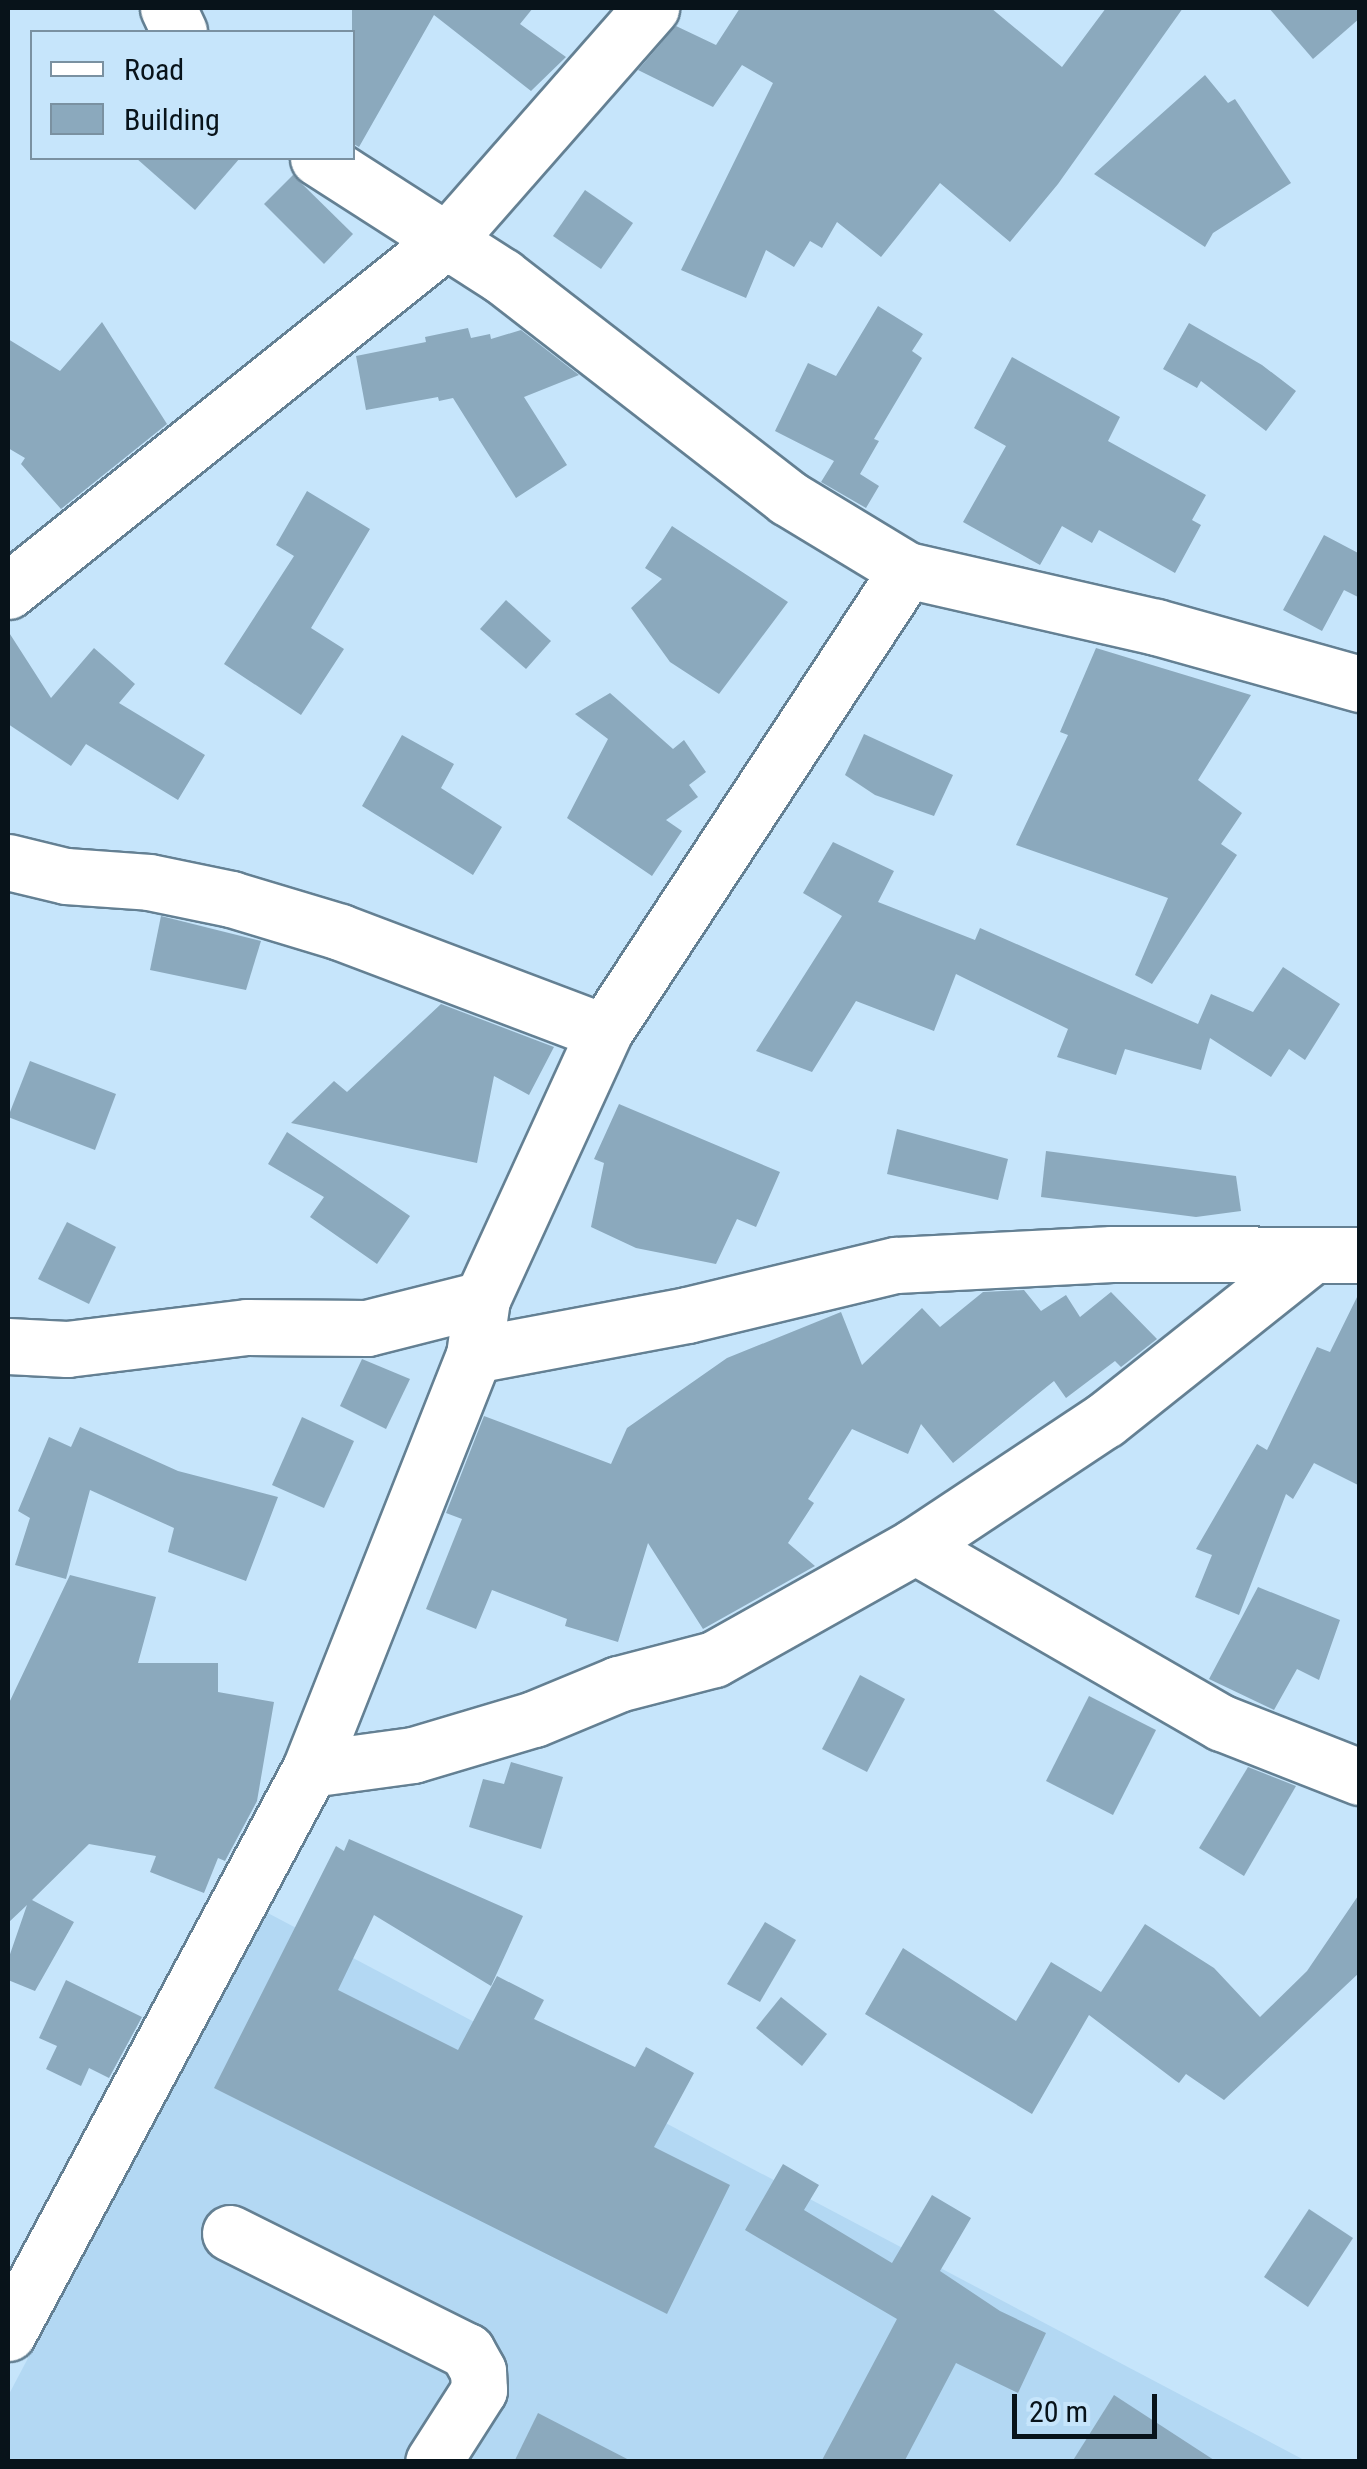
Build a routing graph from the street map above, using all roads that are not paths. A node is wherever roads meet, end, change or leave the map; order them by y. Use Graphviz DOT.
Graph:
graph roads {
  1 [pos="651,8"];
  2 [pos="321,160"];
  3 [pos="448,239"];
  4 [pos="907,570"];
  5 [pos="8,591"];
  6 [pos="1360,684"];
  7 [pos="8,862"];
  8 [pos="604,1032"];
  9 [pos="1334,1256"];
  10 [pos="482,1299"];
  11 [pos="8,1346"];
  12 [pos="474,1354"];
  13 [pos="914,1546"];
  14 [pos="310,1768"];
  15 [pos="1360,1777"];
  16 [pos="230,2234"];
  17 [pos="8,2333"];
  18 [pos="433,2462"];
  1 -- 3 [label="street"];
  2 -- 3 [label="street"];
  3 -- 4 [label="street"];
  3 -- 5 [label="street"];
  4 -- 6 [label="street"];
  4 -- 8 [label="street"];
  7 -- 8 [label="street"];
  8 -- 10 [label="street"];
  9 -- 12 [label="street"];
  9 -- 13 [label="street"];
  10 -- 11 [label="street"];
  10 -- 12 [label="street"];
  12 -- 14 [label="street"];
  13 -- 14 [label="street"];
  13 -- 15 [label="street"];
  14 -- 17 [label="street"];
  16 -- 18 [label="street"];
}
